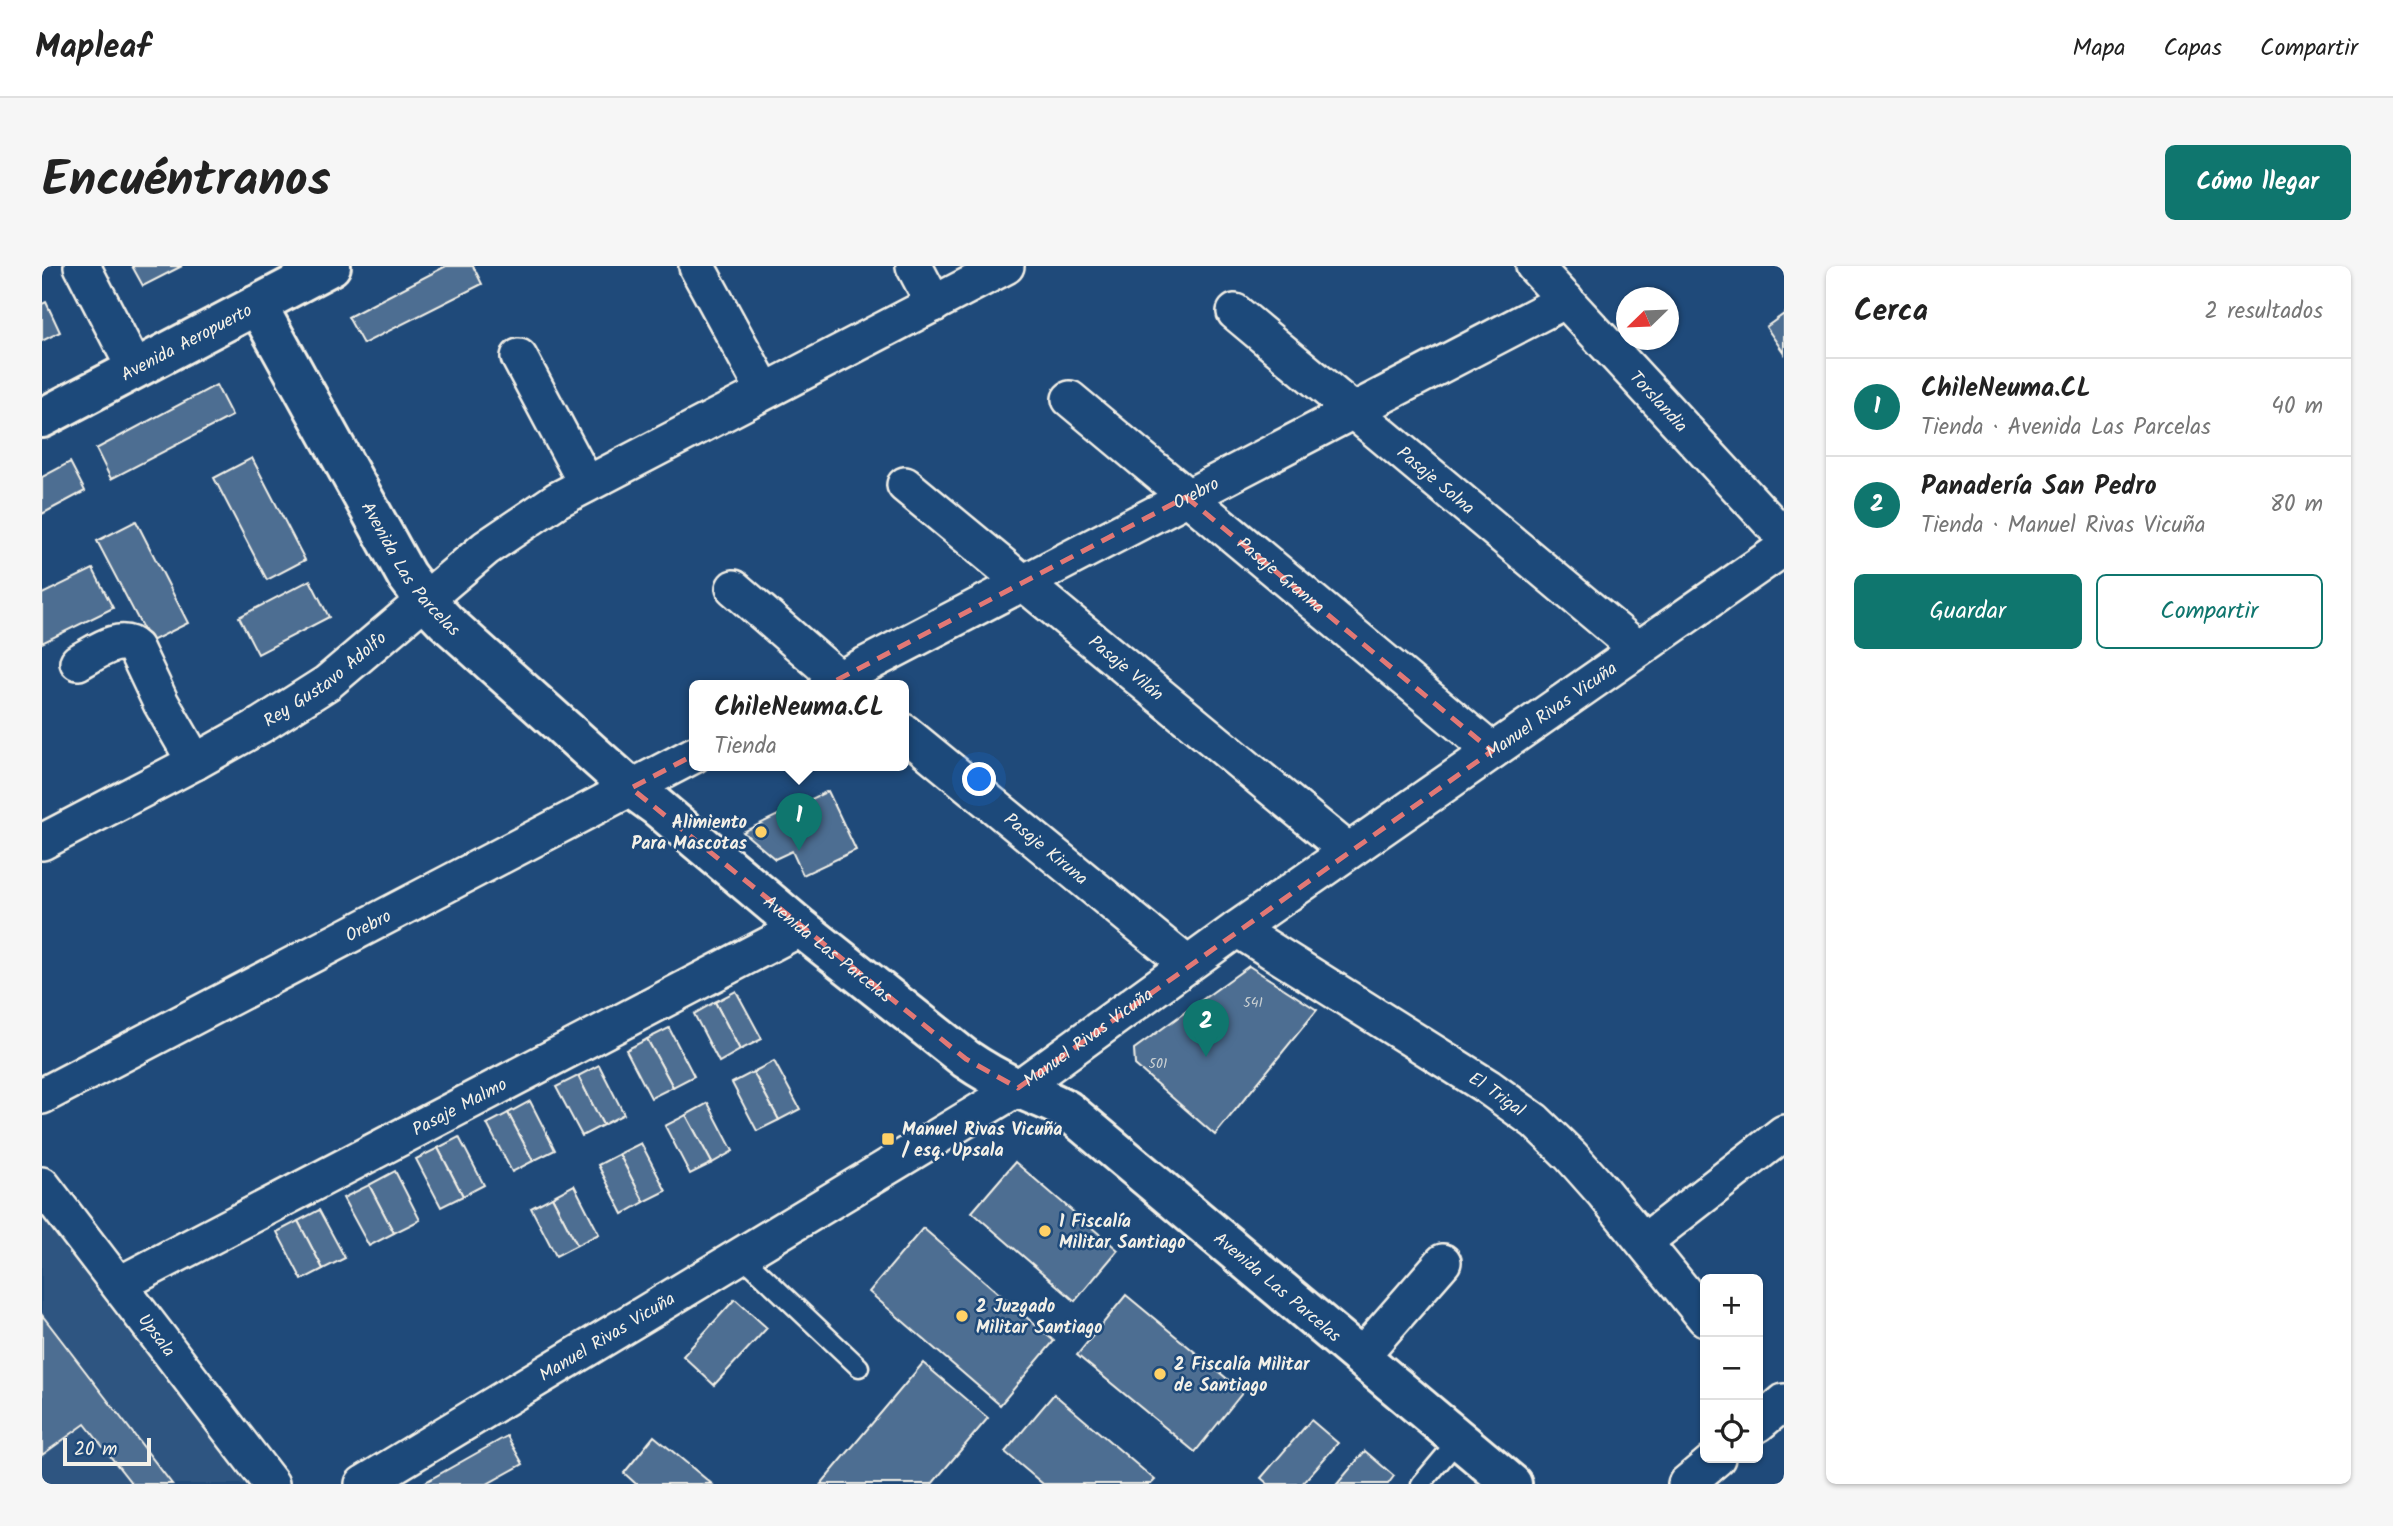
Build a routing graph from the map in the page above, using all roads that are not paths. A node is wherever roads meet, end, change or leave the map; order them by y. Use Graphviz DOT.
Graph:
graph roads {
  1 [pos="82,266"];
  2 [pos="331,266"];
  3 [pos="914,266"];
  4 [pos="1006,266"];
  5 [pos="1534,266"];
  6 [pos="697,267"];
  7 [pos="1566,300"];
  8 [pos="934,304"];
  9 [pos="257,306"];
  10 [pos="1235,312"];
  11 [pos="519,357"];
  12 [pos="135,369"];
  13 [pos="764,390"];
  14 [pos="1070,399"];
  15 [pos="1351,410"];
  16 [pos="42,418"];
  17 [pos="586,483"];
  18 [pos="905,485"];
  19 [pos="1186,497"];
  20 [pos="1784,537"];
  21 [pos="1784,548"];
  22 [pos="1022,583"];
  23 [pos="734,588"];
  24 [pos="424,599"];
  25 [pos="1638,649"];
  26 [pos="78,662"];
  27 [pos="834,680"];
  28 [pos="843,680"];
  29 [pos="909,737"];
  30 [pos="1492,751"];
  31 [pos="689,758"];
  32 [pos="195,762"];
  33 [pos="631,788"];
  34 [pos="42,842"];
  35 [pos="1348,850"];
  36 [pos="801,928"];
  37 [pos="1237,929"];
  38 [pos="1187,964"];
  39 [pos="1018,1088"];
  40 [pos="42,1096"];
  41 [pos="1784,1133"];
  42 [pos="42,1185"];
  43 [pos="1644,1242"];
  44 [pos="741,1255"];
  45 [pos="1443,1262"];
  46 [pos="120,1284"];
  47 [pos="1700,1312"];
  48 [pos="1360,1357"];
  49 [pos="859,1367"];
  50 [pos="1459,1439"];
  51 [pos="1711,1463"];
  52 [pos="376,1481"];
  53 [pos="271,1484"];
  54 [pos="1421,1484"];
  55 [pos="1512,1484"];
  56 [pos="1686,1484"];
  1 -- 12 [label="street"];
  2 -- 9 [label="street, Avenida Aeropuerto"];
  3 -- 8 [label="street"];
  4 -- 8 [label="street, Rey Gustavo Adolfo"];
  5 -- 7 [label="street, Torslandia"];
  6 -- 13 [label="street"];
  7 -- 15 [label="street, Orebro"];
  7 -- 20 [label="street, Torslandia"];
  8 -- 13 [label="street, Rey Gustavo Adolfo"];
  9 -- 12 [label="street, Avenida Aeropuerto"];
  9 -- 24 [label="street, Avenida Las Parcelas"];
  10 -- 15 [label="street, Pasaje Solna"];
  11 -- 17 [label="street"];
  12 -- 16 [label="street, Avenida Aeropuerto"];
  13 -- 17 [label="street, Rey Gustavo Adolfo"];
  14 -- 19 [label="street, Pasaje Granna"];
  15 -- 19 [label="street, Orebro"];
  15 -- 25 [label="street, Pasaje Solna"];
  17 -- 24 [label="street, Rey Gustavo Adolfo"];
  18 -- 22 [label="street, Pasaje Vilán"];
  19 -- 22 [label="street, Orebro"];
  19 -- 30 [label="street, Pasaje Granna"];
  21 -- 25 [label="street, Manuel Rivas Vicuña"];
  22 -- 28 [label="street, Orebro"];
  22 -- 35 [label="street, Pasaje Vilán"];
  23 -- 27 [label="street"];
  24 -- 32 [label="street, Rey Gustavo Adolfo"];
  24 -- 33 [label="street, Avenida Las Parcelas"];
  25 -- 30 [label="street, Manuel Rivas Vicuña"];
  26 -- 32 [label="street"];
  29 -- 38 [label="street, Pasaje Kiruna"];
  30 -- 35 [label="street, Manuel Rivas Vicuña"];
  31 -- 33 [label="street, Orebro"];
  32 -- 34 [label="street, Rey Gustavo Adolfo"];
  33 -- 36 [label="street, Avenida Las Parcelas"];
  33 -- 40 [label="street, Orebro"];
  35 -- 37 [label="street, Manuel Rivas Vicuña"];
  36 -- 39 [label="street, Avenida Las Parcelas"];
  36 -- 46 [label="street, Pasaje Malmo"];
  37 -- 38 [label="street, Manuel Rivas Vicuña"];
  37 -- 43 [label="street, El Trigal"];
  38 -- 39 [label="street, Manuel Rivas Vicuña"];
  39 -- 44 [label="street, Manuel Rivas Vicuña"];
  39 -- 48 [label="street, Avenida Las Parcelas"];
  41 -- 43 [label="street"];
  42 -- 46 [label="street, Upsala"];
  43 -- 47 [label="street, El Trigal"];
  44 -- 49 [label="lane"];
  44 -- 52 [label="street, Manuel Rivas Vicuña"];
  45 -- 48 [label="street"];
  46 -- 53 [label="street, Upsala"];
  48 -- 50 [label="street, Avenida Las Parcelas"];
  50 -- 54 [label="lane"];
  50 -- 55 [label="street, Avenida Las Parcelas"];
  51 -- 56 [label="street"];
}
